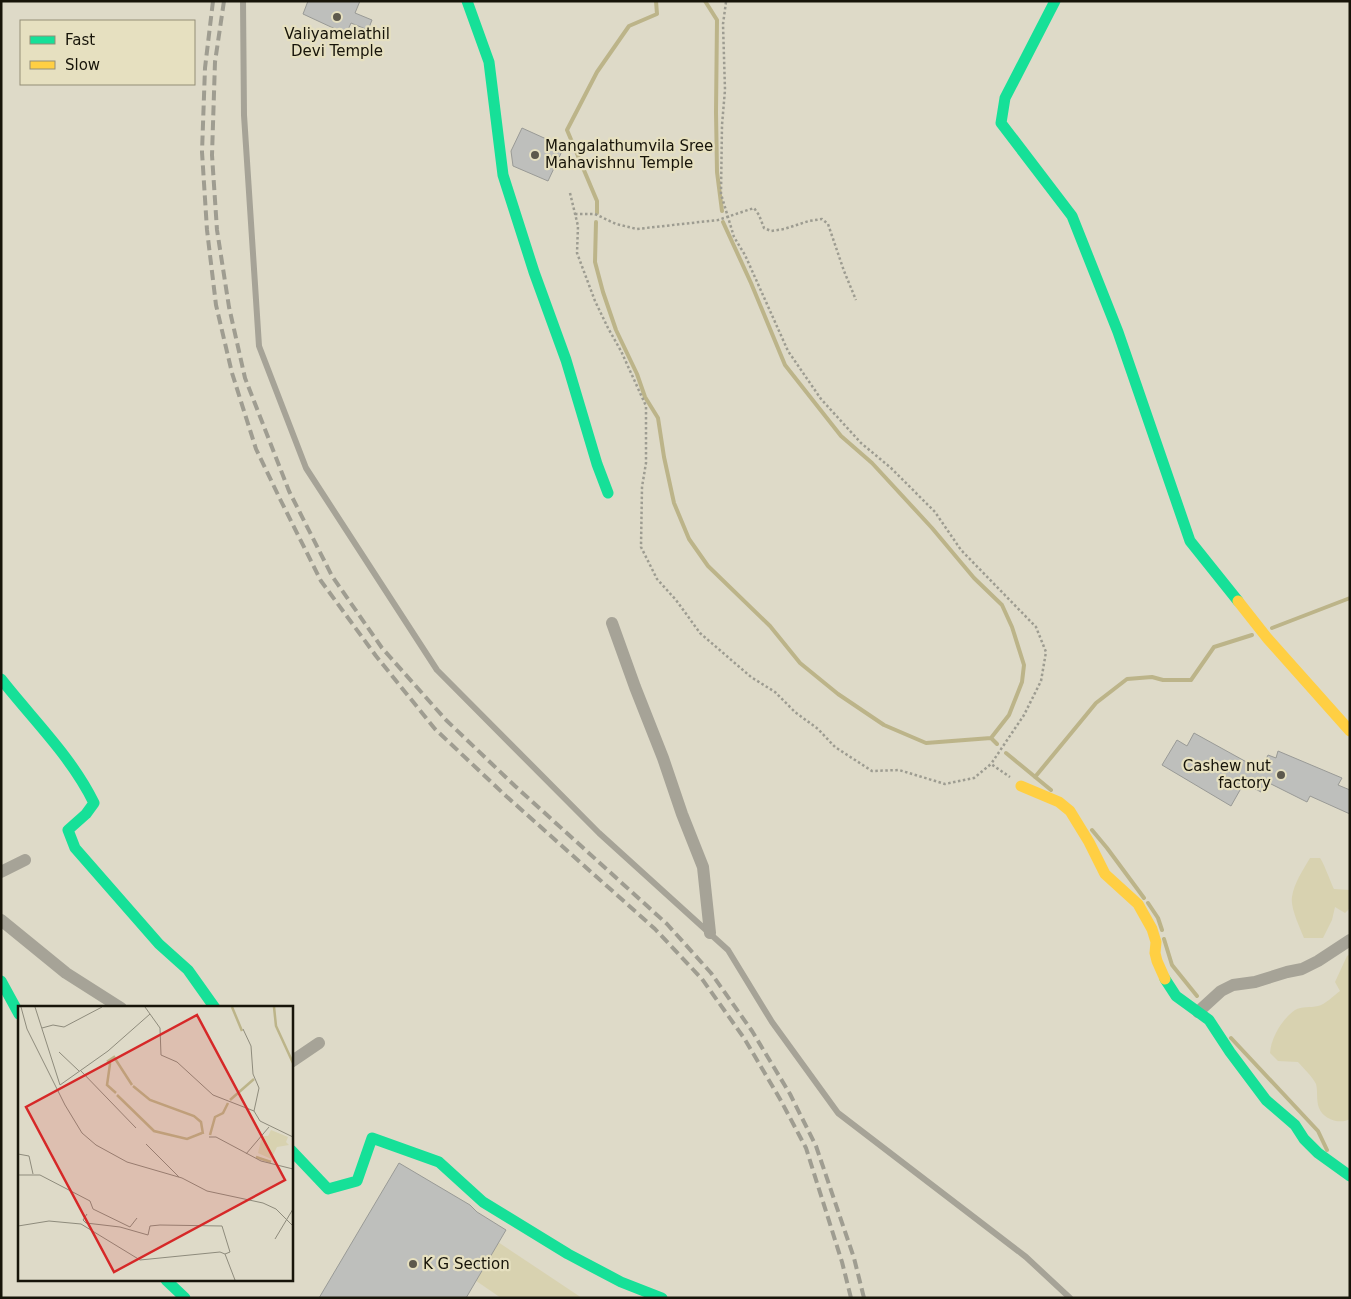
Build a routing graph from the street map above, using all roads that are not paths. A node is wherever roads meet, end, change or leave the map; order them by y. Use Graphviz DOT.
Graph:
graph roads {
  1 [pos="243,1"];
  2 [pos="467,1"];
  3 [pos="1055,1"];
  4 [pos="608,493"];
  5 [pos="612,623"];
  6 [pos="1,680"];
  7 [pos="1350,730"];
  8 [pos="1022,786"];
  9 [pos="25,860"];
  10 [pos="1,872"];
  11 [pos="1,920"];
  12 [pos="710,933"];
  13 [pos="1350,940"];
  14 [pos="1,981"];
  15 [pos="118,1006"];
  16 [pos="214,1006"];
  17 [pos="18,1012"];
  18 [pos="1198,1012"];
  19 [pos="319,1043"];
  20 [pos="292,1061"];
  21 [pos="292,1151"];
  22 [pos="1350,1176"];
  23 [pos="168,1282"];
  24 [pos="186,1298"];
  25 [pos="662,1298"];
  26 [pos="1070,1298"];
  1 -- 12 [label="lane"];
  2 -- 4 [label="street"];
  3 -- 7 [label="street"];
  5 -- 12 [label="street"];
  6 -- 16 [label="street"];
  8 -- 18 [label="street"];
  9 -- 10 [label="street"];
  11 -- 15 [label="street"];
  12 -- 26 [label="lane"];
  13 -- 18 [label="street"];
  14 -- 17 [label="street"];
  18 -- 22 [label="street"];
  19 -- 20 [label="street"];
  21 -- 25 [label="street"];
  23 -- 24 [label="street"];
}
